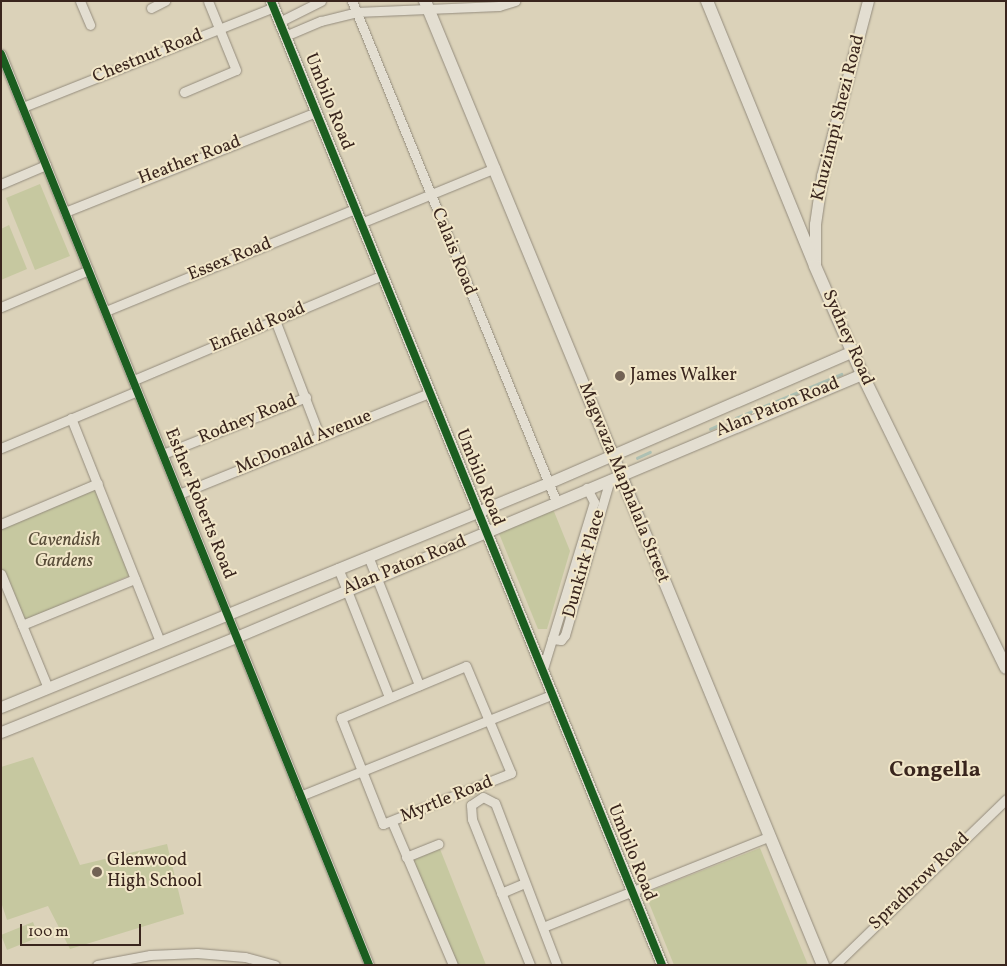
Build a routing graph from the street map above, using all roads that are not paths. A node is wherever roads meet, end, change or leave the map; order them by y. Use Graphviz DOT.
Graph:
graph roads {
  1 [pos="80,1"];
  2 [pos="166,1"];
  3 [pos="208,1"];
  4 [pos="321,1"];
  5 [pos="352,1"];
  6 [pos="515,1"];
  7 [pos="707,1"];
  8 [pos="868,1"];
  9 [pos="272,4"];
  10 [pos="426,5"];
  11 [pos="151,8"];
  12 [pos="356,12"];
  13 [pos="279,22"];
  14 [pos="90,25"];
  15 [pos="219,28"];
  16 [pos="285,36"];
  17 [pos="1,54"];
  18 [pos="184,92"];
  19 [pos="23,107"];
  20 [pos="316,112"];
  21 [pos="46,165"];
  22 [pos="495,168"];
  23 [pos="1,184"];
  24 [pos="429,195"];
  25 [pos="355,209"];
  26 [pos="65,212"];
  27 [pos="361,223"];
  28 [pos="815,266"];
  29 [pos="89,270"];
  30 [pos="382,276"];
  31 [pos="1,307"];
  32 [pos="106,311"];
  33 [pos="276,320"];
  34 [pos="853,351"];
  35 [pos="862,374"];
  36 [pos="134,380"];
  37 [pos="137,391"];
  38 [pos="429,393"];
  39 [pos="306,397"];
  40 [pos="727,405"];
  41 [pos="71,418"];
  42 [pos="734,425"];
  43 [pos="320,437"];
  44 [pos="1,448"];
  45 [pos="612,453"];
  46 [pos="163,454"];
  47 [pos="615,477"];
  48 [pos="98,483"];
  49 [pos="548,483"];
  50 [pos="587,488"];
  51 [pos="179,494"];
  52 [pos="556,501"];
  53 [pos="477,511"];
  54 [pos="1,524"];
  55 [pos="486,533"];
  56 [pos="368,556"];
  57 [pos="580,561"];
  58 [pos="338,568"];
  59 [pos="1,574"];
  60 [pos="571,577"];
  61 [pos="377,578"];
  62 [pos="135,579"];
  63 [pos="580,580"];
  64 [pos="347,590"];
  65 [pos="226,614"];
  66 [pos="22,625"];
  67 [pos="236,637"];
  68 [pos="552,639"];
  69 [pos="160,642"];
  70 [pos="1006,668"];
  71 [pos="542,672"];
  72 [pos="419,685"];
  73 [pos="48,688"];
  74 [pos="550,695"];
  75 [pos="389,697"];
  76 [pos="1,707"];
  77 [pos="490,719"];
  78 [pos="1,732"];
  79 [pos="362,771"];
  80 [pos="300,796"];
  81 [pos="1006,799"];
  82 [pos="392,822"];
  83 [pos="768,837"];
  84 [pos="439,844"];
  85 [pos="406,857"];
  86 [pos="525,883"];
  87 [pos="631,892"];
  88 [pos="502,893"];
  89 [pos="542,927"];
  90 [pos="97,965"];
  91 [pos="275,965"];
  92 [pos="369,965"];
  93 [pos="453,965"];
  94 [pos="530,965"];
  95 [pos="557,965"];
  96 [pos="662,965"];
  97 [pos="823,965"];
  98 [pos="834,965"];
  1 -- 14 [label="street"];
  2 -- 11 [label="street"];
  3 -- 15 [label="street"];
  4 -- 13 [label="street"];
  5 -- 12 [label="street, Calais Road"];
  6 -- 10 [label="street"];
  7 -- 28 [label="main road, Sydney Road"];
  8 -- 28 [label="street, Khuzimpi Shezi Road"];
  9 -- 13 [label="street, Umbilo Road"];
  9 -- 15 [label="street, Chestnut Road"];
  10 -- 12 [label="street"];
  10 -- 22 [label="main road, Magwaza Maphalala Street"];
  12 -- 16 [label="street"];
  12 -- 24 [label="street, Calais Road"];
  13 -- 16 [label="street, Umbilo Road"];
  15 -- 18 [label="street"];
  15 -- 19 [label="street, Chestnut Road"];
  16 -- 20 [label="street, Umbilo Road"];
  17 -- 19 [label="street, Esther Roberts Road"];
  19 -- 21 [label="street, Esther Roberts Road"];
  20 -- 25 [label="street, Umbilo Road"];
  20 -- 26 [label="street, Heather Road"];
  21 -- 23 [label="street"];
  21 -- 26 [label="street, Esther Roberts Road"];
  22 -- 24 [label="street"];
  22 -- 45 [label="main road, Magwaza Maphalala Street"];
  24 -- 27 [label="street"];
  24 -- 49 [label="street, Calais Road"];
  25 -- 27 [label="street, Umbilo Road"];
  25 -- 32 [label="street, Essex Road"];
  26 -- 29 [label="street, Esther Roberts Road"];
  27 -- 30 [label="street, Umbilo Road"];
  28 -- 34 [label="main road, Sydney Road"];
  29 -- 31 [label="street"];
  29 -- 32 [label="street, Esther Roberts Road"];
  30 -- 33 [label="street, Enfield Road"];
  30 -- 38 [label="street, Umbilo Road"];
  32 -- 36 [label="street, Esther Roberts Road"];
  33 -- 36 [label="street, Enfield Road"];
  33 -- 39 [label="street"];
  34 -- 35 [label="main road, Sydney Road"];
  34 -- 40 [label="street, Alan Paton Road"];
  35 -- 42 [label="street, Alan Paton Road"];
  35 -- 70 [label="main road, Sydney Road"];
  36 -- 37 [label="street, Esther Roberts Road"];
  37 -- 41 [label="street"];
  37 -- 46 [label="street, Esther Roberts Road"];
  38 -- 43 [label="street, McDonald Avenue"];
  38 -- 53 [label="street, Umbilo Road"];
  39 -- 43 [label="street"];
  39 -- 46 [label="street, Rodney Road"];
  40 -- 42 [label="street"];
  40 -- 45 [label="street, Alan Paton Road"];
  41 -- 44 [label="street"];
  41 -- 48 [label="street"];
  42 -- 47 [label="street, Alan Paton Road"];
  43 -- 51 [label="street, McDonald Avenue"];
  45 -- 47 [label="main road, Magwaza Maphalala Street"];
  45 -- 49 [label="street, Alan Paton Road"];
  46 -- 51 [label="street, Esther Roberts Road"];
  47 -- 50 [label="street, Alan Paton Road"];
  47 -- 57 [label="street, Dunkirk Place"];
  47 -- 83 [label="main road, Magwaza Maphalala Street"];
  48 -- 54 [label="street"];
  48 -- 62 [label="street"];
  49 -- 52 [label="street, Calais Road"];
  49 -- 53 [label="street, Alan Paton Road"];
  50 -- 52 [label="street, Alan Paton Road"];
  50 -- 57 [label="street"];
  51 -- 65 [label="street, Esther Roberts Road"];
  52 -- 55 [label="street, Alan Paton Road"];
  53 -- 55 [label="street, Umbilo Road"];
  53 -- 56 [label="street, Alan Paton Road"];
  55 -- 61 [label="street, Alan Paton Road"];
  55 -- 71 [label="street, Umbilo Road"];
  56 -- 58 [label="street, Alan Paton Road"];
  56 -- 61 [label="street"];
  57 -- 60 [label="street"];
  57 -- 63 [label="street, Dunkirk Place"];
  58 -- 64 [label="street"];
  58 -- 65 [label="street, Alan Paton Road"];
  59 -- 66 [label="street"];
  60 -- 63 [label="street"];
  60 -- 68 [label="street"];
  61 -- 64 [label="street, Alan Paton Road"];
  61 -- 72 [label="street"];
  62 -- 66 [label="street"];
  62 -- 69 [label="street"];
  63 -- 68 [label="street, Dunkirk Place"];
  64 -- 67 [label="street, Alan Paton Road"];
  64 -- 75 [label="street"];
  65 -- 67 [label="street, Esther Roberts Road"];
  65 -- 69 [label="street, Alan Paton Road"];
  66 -- 73 [label="street"];
  67 -- 78 [label="street, Alan Paton Road"];
  67 -- 80 [label="street, Esther Roberts Road"];
  68 -- 71 [label="street"];
  69 -- 73 [label="street, Alan Paton Road"];
  71 -- 74 [label="street, Umbilo Road"];
  72 -- 75 [label="street, Myrtle Road"];
  72 -- 77 [label="street, Myrtle Road"];
  73 -- 76 [label="street, Alan Paton Road"];
  74 -- 77 [label="street"];
  74 -- 87 [label="street, Umbilo Road"];
  75 -- 79 [label="street, Myrtle Road"];
  77 -- 79 [label="street"];
  77 -- 82 [label="street, Myrtle Road"];
  79 -- 80 [label="street"];
  79 -- 82 [label="street, Myrtle Road"];
  80 -- 92 [label="street, Esther Roberts Road"];
  81 -- 98 [label="street, Spradbrow Road"];
  82 -- 85 [label="street"];
  83 -- 87 [label="street"];
  83 -- 97 [label="main road, Magwaza Maphalala Street"];
  84 -- 85 [label="street"];
  85 -- 93 [label="street"];
  86 -- 88 [label="street"];
  86 -- 88 [label="street"];
  86 -- 89 [label="street"];
  87 -- 89 [label="street"];
  87 -- 96 [label="street, Umbilo Road"];
  88 -- 94 [label="street"];
  89 -- 95 [label="street"];
  90 -- 91 [label="street"];
}
